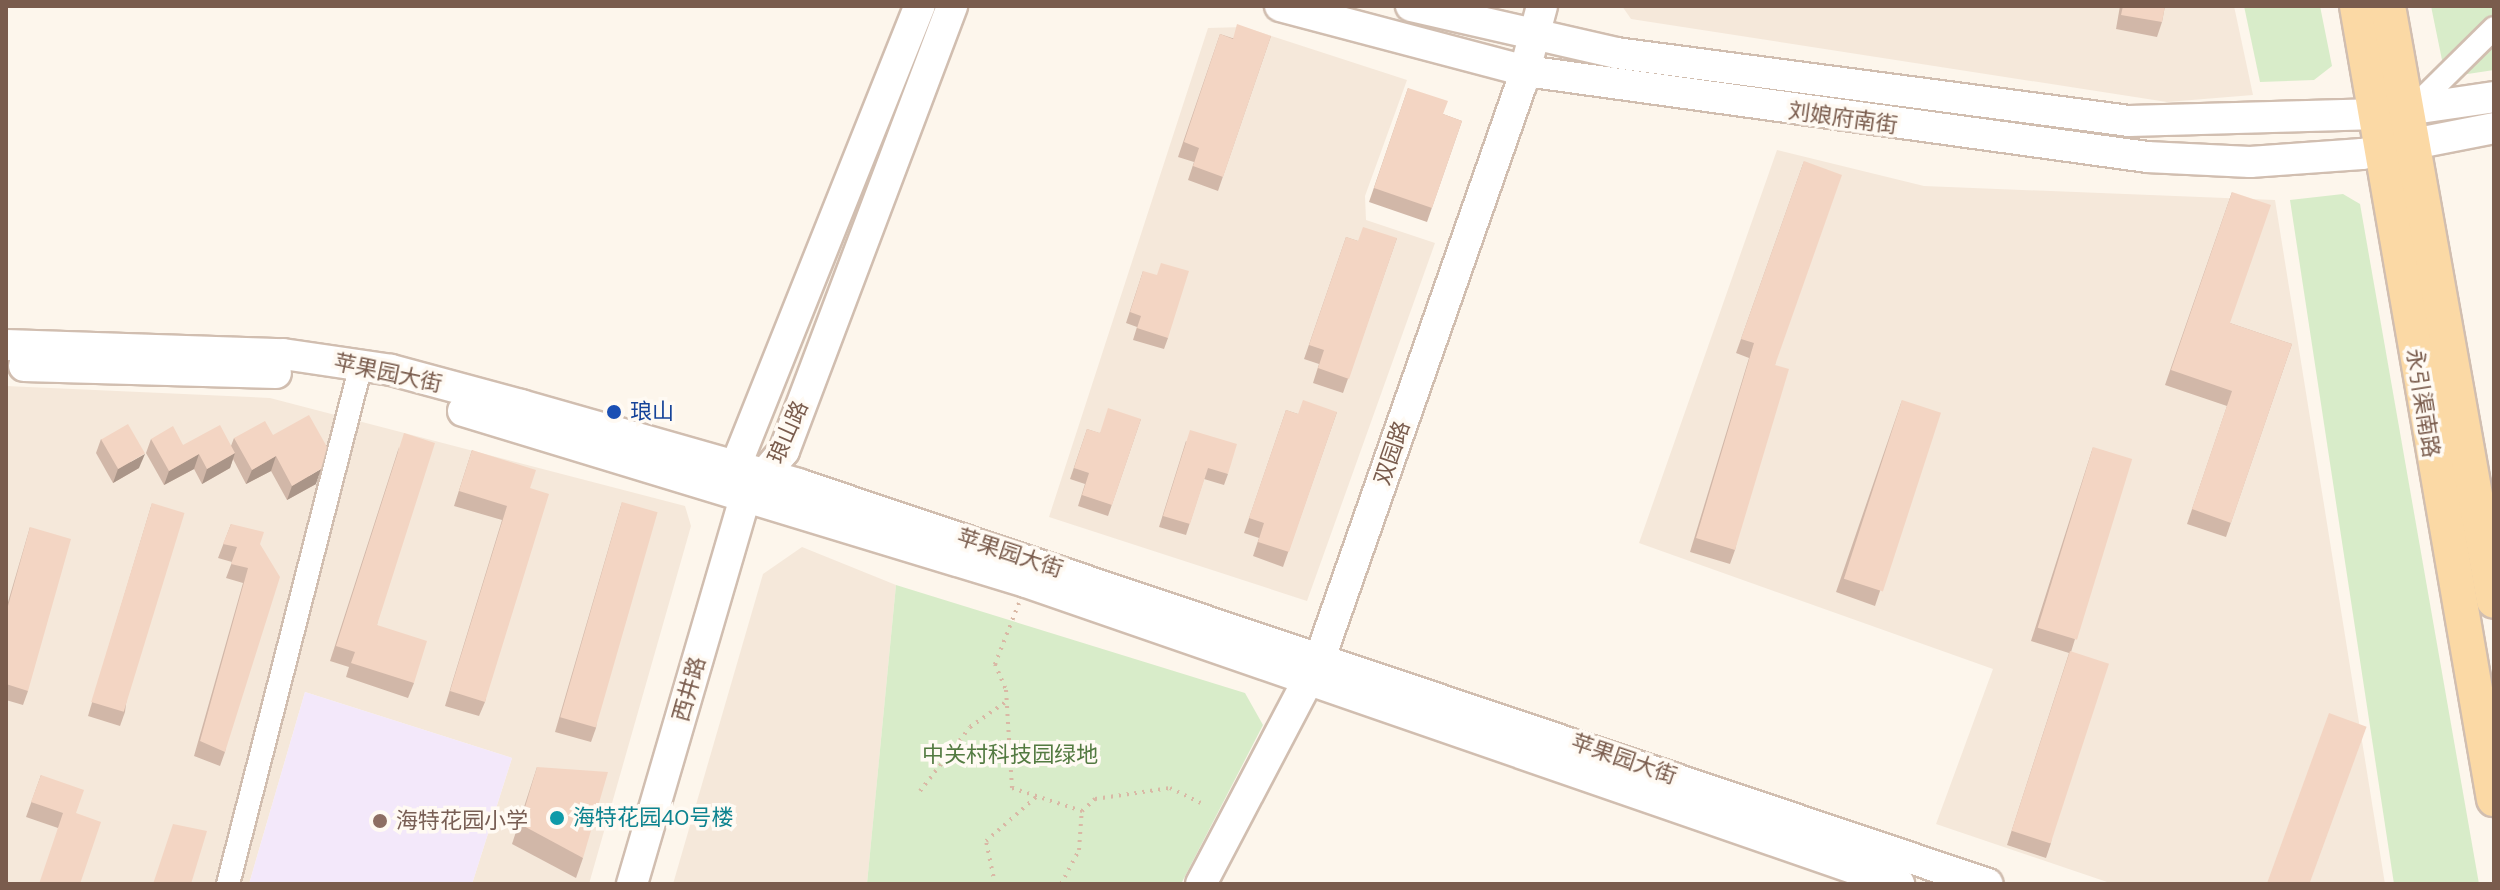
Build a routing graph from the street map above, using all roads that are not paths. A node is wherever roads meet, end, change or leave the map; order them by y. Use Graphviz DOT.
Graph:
graph roads {
  1 [pos="920,6"];
  2 [pos="952,6"];
  3 [pos="1280,6"];
  4 [pos="1411,6"];
  5 [pos="1542,6"];
  6 [pos="2357,6"];
  7 [pos="2388,6"];
  8 [pos="2494,28"];
  9 [pos="1535,37"];
  10 [pos="1526,71"];
  11 [pos="2494,97"];
  12 [pos="2494,128"];
  13 [pos="2396,130"];
  14 [pos="6,345"];
  15 [pos="6,365"];
  16 [pos="358,374"];
  17 [pos="750,478"];
  18 [pos="2494,601"];
  19 [pos="1315,667"];
  20 [pos="2494,799"];
  21 [pos="228,884"];
  22 [pos="632,884"];
  23 [pos="1201,884"];
  24 [pos="1899,884"];
  25 [pos="1988,884"];
  1 -- 17 [label="main road, 琅山路"];
  2 -- 17 [label="main road, 琅山路"];
  3 -- 10 [label="main road, 刘娘府南街"];
  4 -- 9 [label="main road, 刘娘府南街"];
  5 -- 9 [label="main road, 双园路"];
  6 -- 13 [label="main road, 永引渠南路"];
  7 -- 13 [label="main road, 永引渠南路"];
  8 -- 13 [label="street"];
  9 -- 10 [label="main road, 双园路"];
  9 -- 13 [label="main road, 刘娘府南街"];
  10 -- 13 [label="main road, 刘娘府南街"];
  10 -- 19 [label="main road, 双园路"];
  11 -- 13 [label="main road, 刘娘府南街"];
  12 -- 13 [label="main road"];
  13 -- 18 [label="main road, 永引渠南路"];
  13 -- 20 [label="main road, 永引渠南路"];
  14 -- 16 [label="main road, 苹果园大街"];
  15 -- 16 [label="main road, 苹果园大街"];
  16 -- 17 [label="main road, 苹果园大街"];
  16 -- 21 [label="street"];
  17 -- 19 [label="main road, 苹果园大街"];
  17 -- 19 [label="main road, 苹果园大街"];
  17 -- 22 [label="main road, 西井路"];
  19 -- 23 [label="main road, 双园路"];
  19 -- 24 [label="main road, 苹果园大街"];
  19 -- 25 [label="main road, 苹果园大街"];
}
